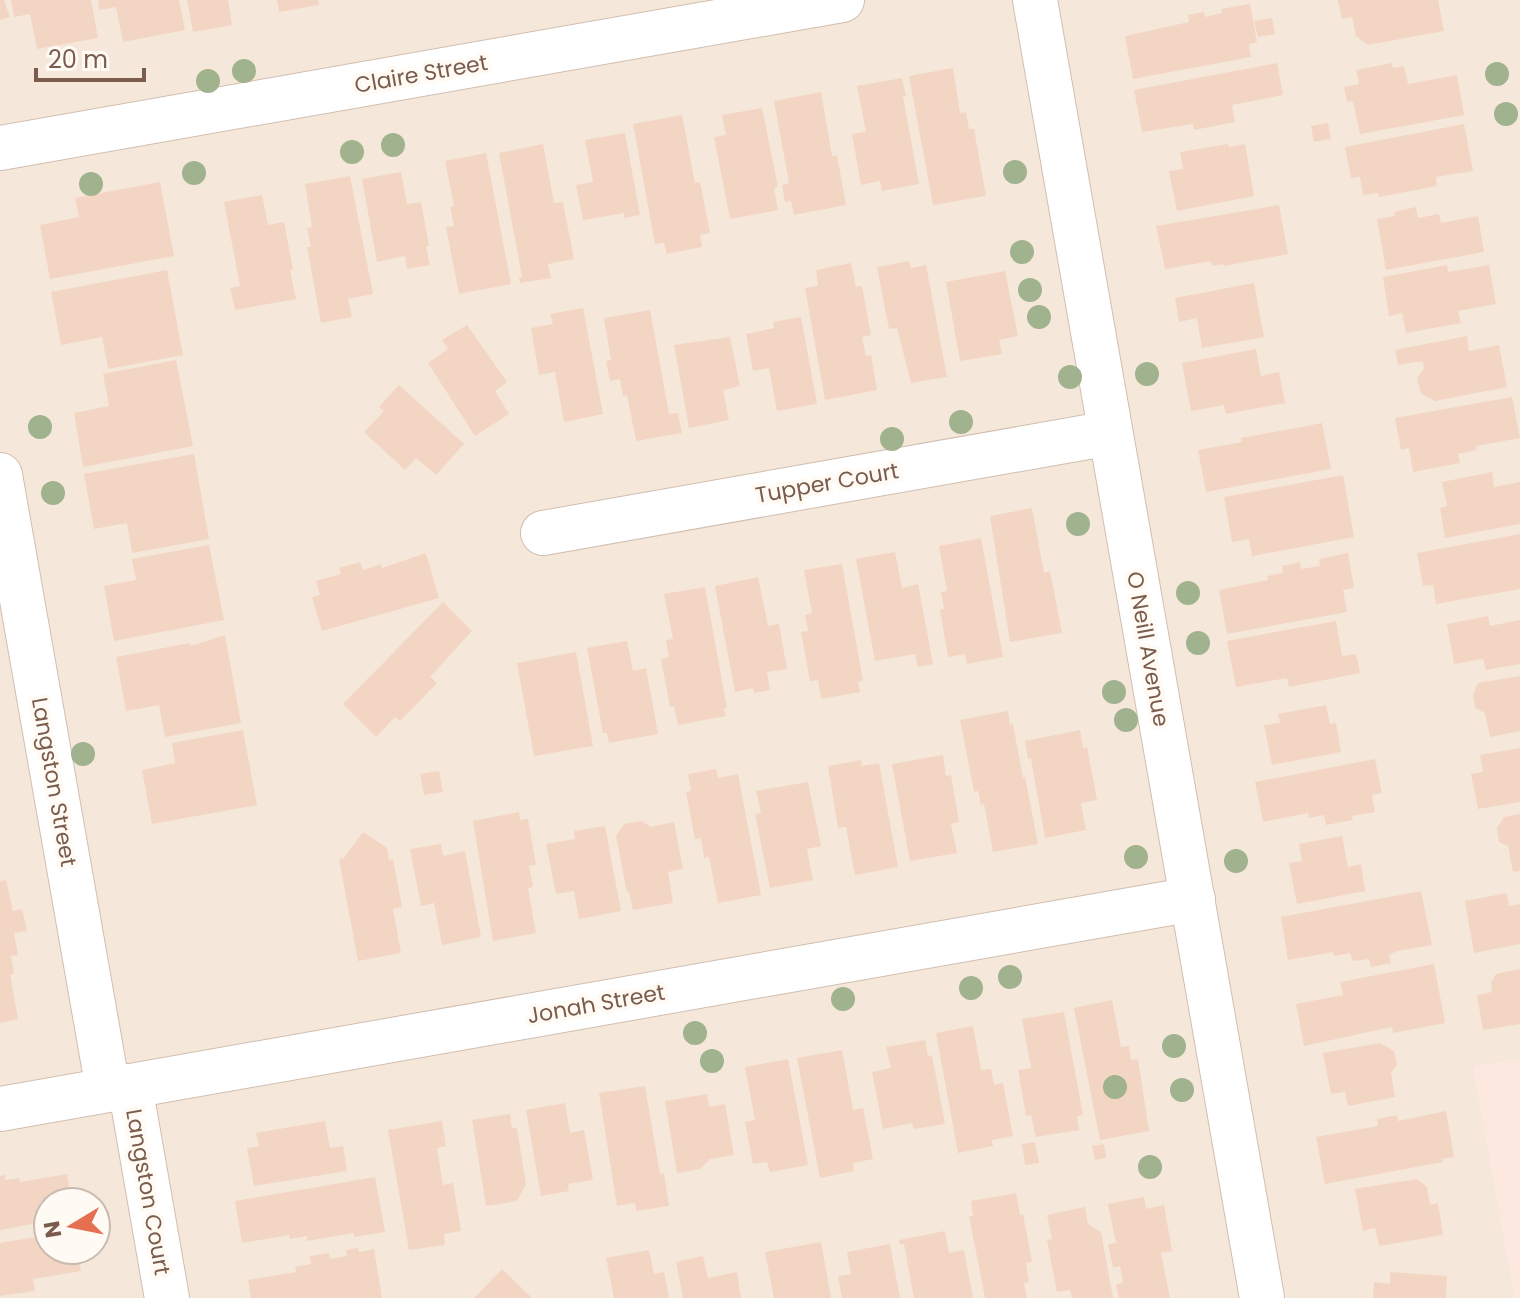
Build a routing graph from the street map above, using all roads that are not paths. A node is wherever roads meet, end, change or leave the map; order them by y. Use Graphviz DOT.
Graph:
graph roads {
  1 [pos="842,0"];
  2 [pos="1035,0"];
  3 [pos="0,148"];
  4 [pos="1110,433"];
  5 [pos="0,475"];
  6 [pos="543,533"];
  7 [pos="1193,899"];
  8 [pos="119,1088"];
  9 [pos="0,1109"];
  10 [pos="167,1298"];
  11 [pos="1262,1298"];
  1 -- 3 [label="street, Claire Street"];
  2 -- 4 [label="street, O Neill Avenue"];
  4 -- 6 [label="street, Tupper Court"];
  4 -- 7 [label="street, O Neill Avenue"];
  5 -- 8 [label="street, Langston Street"];
  7 -- 8 [label="street, Jonah Street"];
  7 -- 11 [label="street, O Neill Avenue"];
  8 -- 9 [label="street, Jonah Street"];
  8 -- 10 [label="street, Langston Court"];
}
